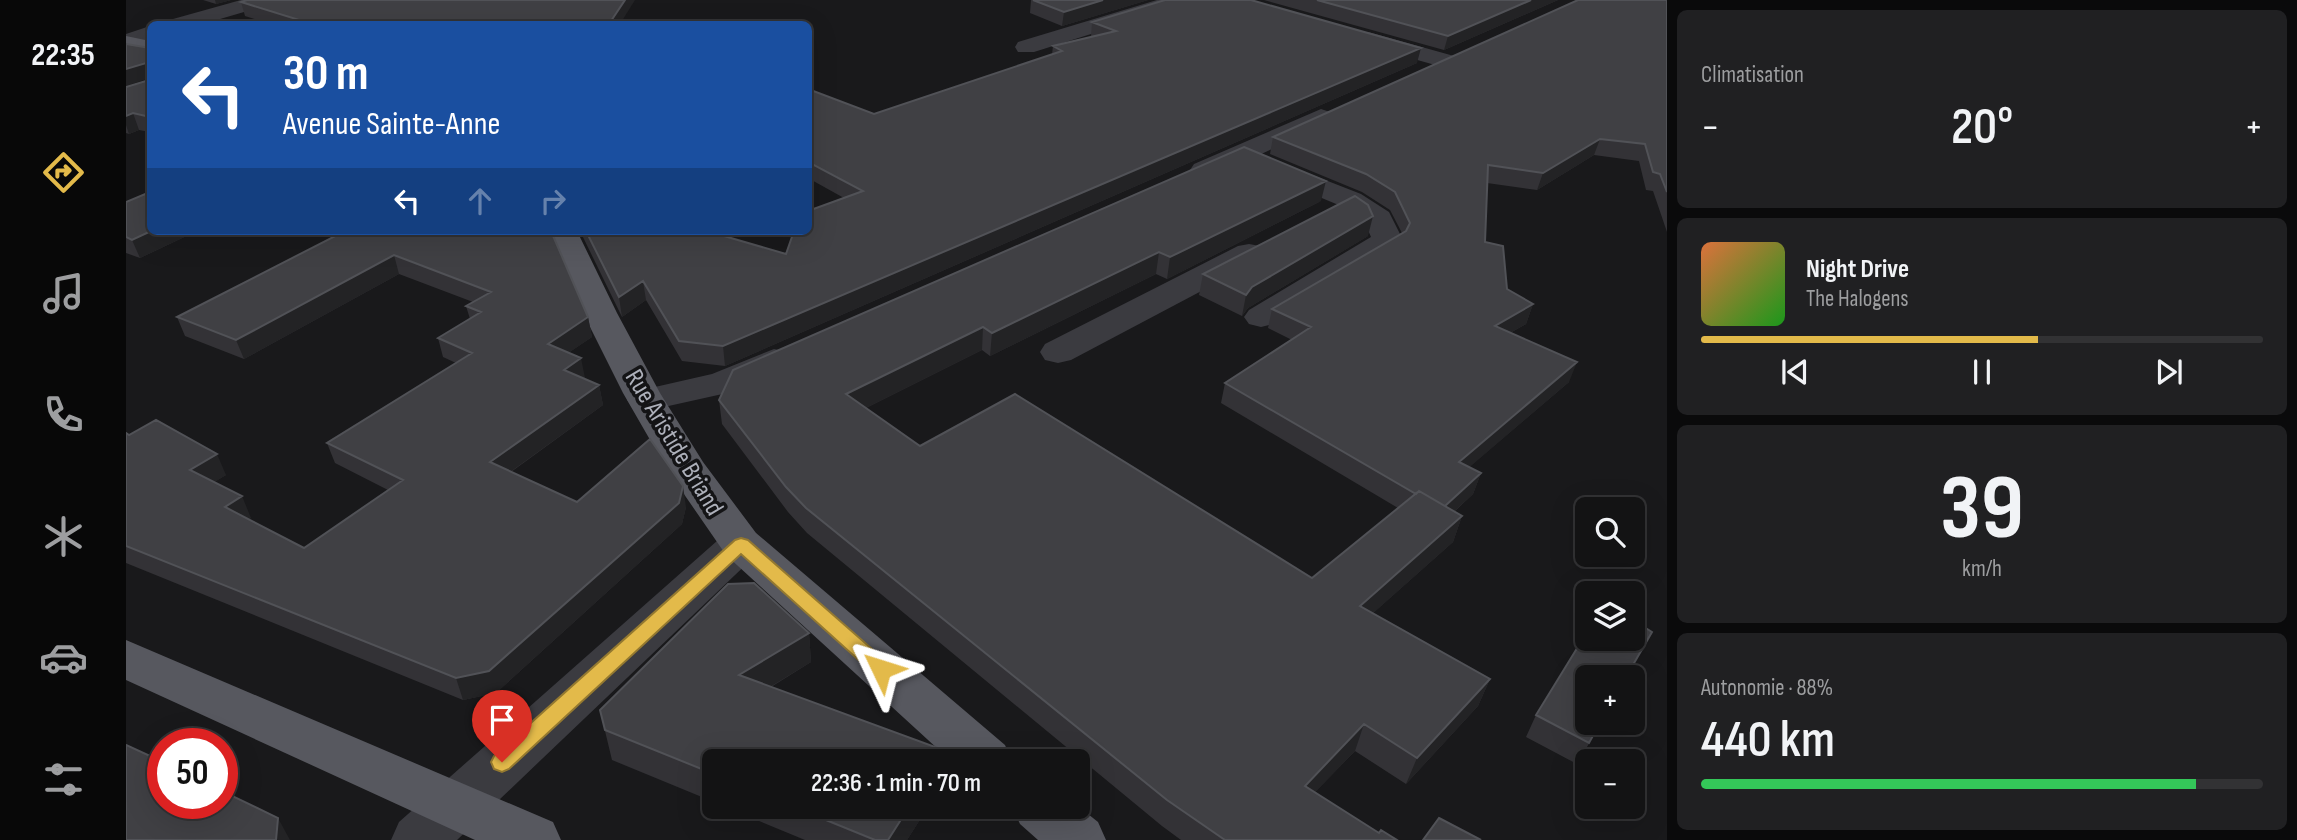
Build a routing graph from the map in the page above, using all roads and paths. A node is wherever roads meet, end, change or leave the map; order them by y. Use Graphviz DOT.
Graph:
graph roads {
  1 [pos="264,0"];
  2 [pos="1179,0"];
  3 [pos="191,21"];
  4 [pos="1343,32"];
  5 [pos="147,34"];
  6 [pos="126,42"];
  7 [pos="147,47"];
  8 [pos="1026,47"];
  9 [pos="1469,50"];
  10 [pos="1446,61"];
  11 [pos="1410,77"];
  12 [pos="1349,104"];
  13 [pos="1240,153"];
  14 [pos="1177,182"];
  15 [pos="1351,200"];
  16 [pos="1314,219"];
  17 [pos="564,235"];
  18 [pos="1278,238"];
  19 [pos="1261,317"];
  20 [pos="802,348"];
  21 [pos="1058,352"];
  22 [pos="646,400"];
  23 [pos="741,544"];
  24 [pos="126,659"];
  25 [pos="972,749"];
  26 [pos="1053,819"];
  27 [pos="437,822"];
  28 [pos="533,840"];
  29 [pos="1078,840"];
  1 -- 3 [label="street"];
  2 -- 8 [label="street"];
  4 -- 10 [label="street"];
  5 -- 6 [label="street"];
  6 -- 7 [label="main road"];
  9 -- 10 [label="street"];
  10 -- 11 [label="street"];
  12 -- 13 [label="street"];
  13 -- 14 [label="street"];
  13 -- 15 [label="street"];
  15 -- 16 [label="street"];
  15 -- 19 [label="street"];
  17 -- 22 [label="main road, Rue Aristide Briand"];
  18 -- 21 [label="street"];
  20 -- 22 [label="street"];
  22 -- 23 [label="main road, Rue Aristide Briand"];
  23 -- 25 [label="main road, Rue Aristide Briand"];
  23 -- 27 [label="street"];
  24 -- 27 [label="main road"];
  26 -- 29 [label="main road"];
  27 -- 28 [label="main road"];
}
